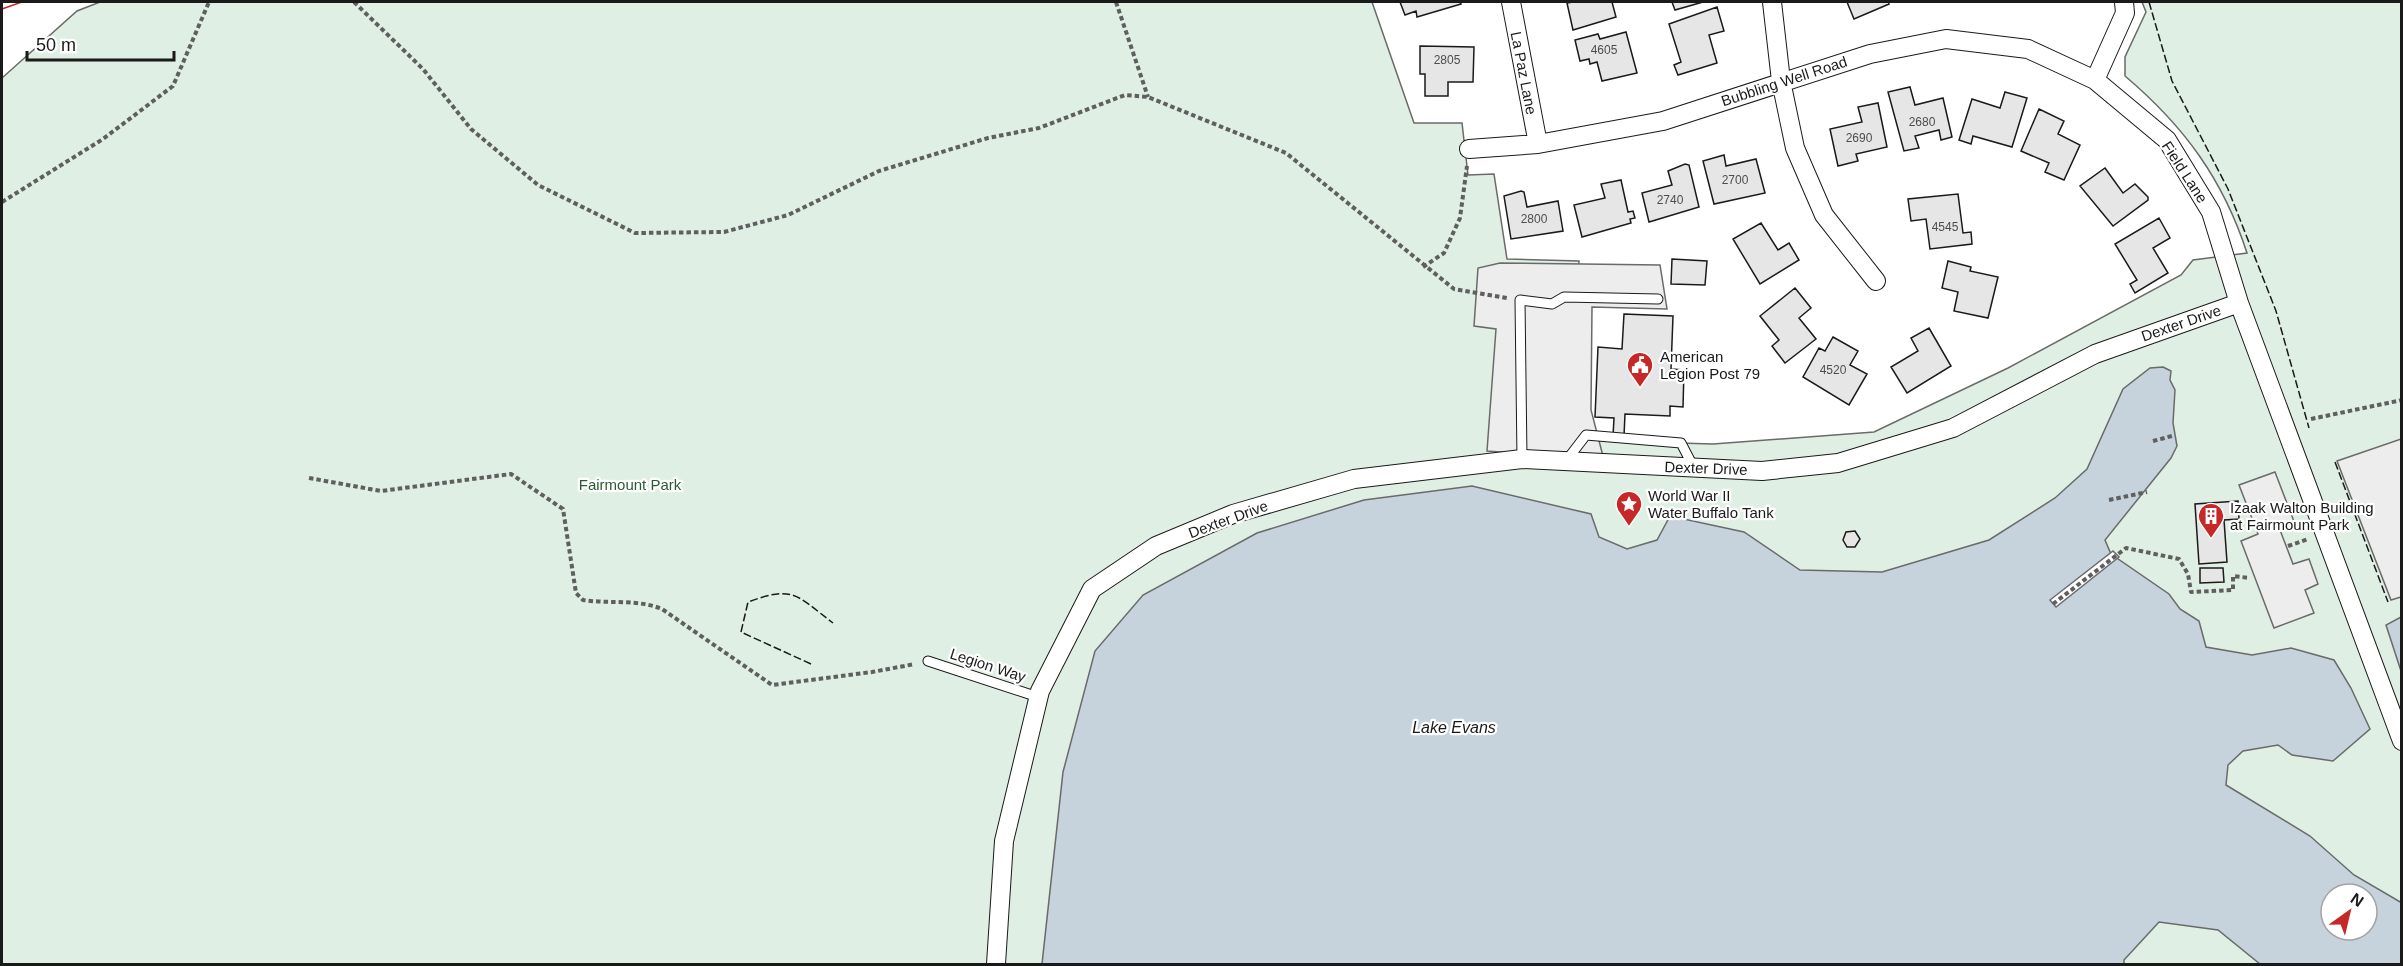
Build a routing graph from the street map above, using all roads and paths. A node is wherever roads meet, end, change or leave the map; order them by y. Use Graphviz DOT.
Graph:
graph roads {
  1 [pos="209,2"];
  2 [pos="354,2"];
  3 [pos="1116,2"];
  4 [pos="1511,2"];
  5 [pos="1772,2"];
  6 [pos="2124,2"];
  7 [pos="2095,80"];
  8 [pos="1781,81"];
  9 [pos="1148,97"];
  10 [pos="1538,144"];
  11 [pos="1469,149"];
  12 [pos="2,202"];
  13 [pos="1423,267"];
  14 [pos="1876,281"];
  15 [pos="1658,299"];
  16 [pos="1520,300"];
  17 [pos="2239,303"];
  18 [pos="2402,400"];
  19 [pos="2311,419"];
  20 [pos="2172,436"];
  21 [pos="2154,441"];
  22 [pos="1522,459"];
  23 [pos="1566,463"];
  24 [pos="1694,468"];
  25 [pos="309,478"];
  26 [pos="2147,492"];
  27 [pos="2109,500"];
  28 [pos="2309,539"];
  29 [pos="2288,546"];
  30 [pos="2250,578"];
  31 [pos="2053,604"];
  32 [pos="928,661"];
  33 [pos="1038,697"];
  34 [pos="2402,741"];
  35 [pos="996,964"];
  1 -- 12 [label="path"];
  2 -- 9 [label="path"];
  3 -- 9 [label="path"];
  4 -- 10 [label="street, La Paz Lane"];
  5 -- 8 [label="street"];
  6 -- 7 [label="street"];
  7 -- 8 [label="street, Bubbling Well Road"];
  7 -- 17 [label="street, Field Lane"];
  8 -- 10 [label="street, Bubbling Well Road"];
  8 -- 14 [label="street"];
  9 -- 13 [label="path"];
  10 -- 11 [label="street, Bubbling Well Road"];
  11 -- 13 [label="path"];
  13 -- 16 [label="path"];
  15 -- 16 [label="lane"];
  16 -- 22 [label="lane"];
  17 -- 24 [label="street, Dexter Drive"];
  17 -- 34 [label="street, Dexter Drive"];
  18 -- 19 [label="path"];
  20 -- 21 [label="path"];
  22 -- 23 [label="street, Dexter Drive"];
  22 -- 33 [label="street, Dexter Drive"];
  23 -- 24 [label="street, Dexter Drive"];
  23 -- 24 [label="lane"];
  25 -- 32 [label="path"];
  26 -- 27 [label="path"];
  28 -- 29 [label="path"];
  30 -- 31 [label="path"];
  32 -- 33 [label="lane, Legion Way"];
  33 -- 35 [label="street, Dexter Drive"];
}
